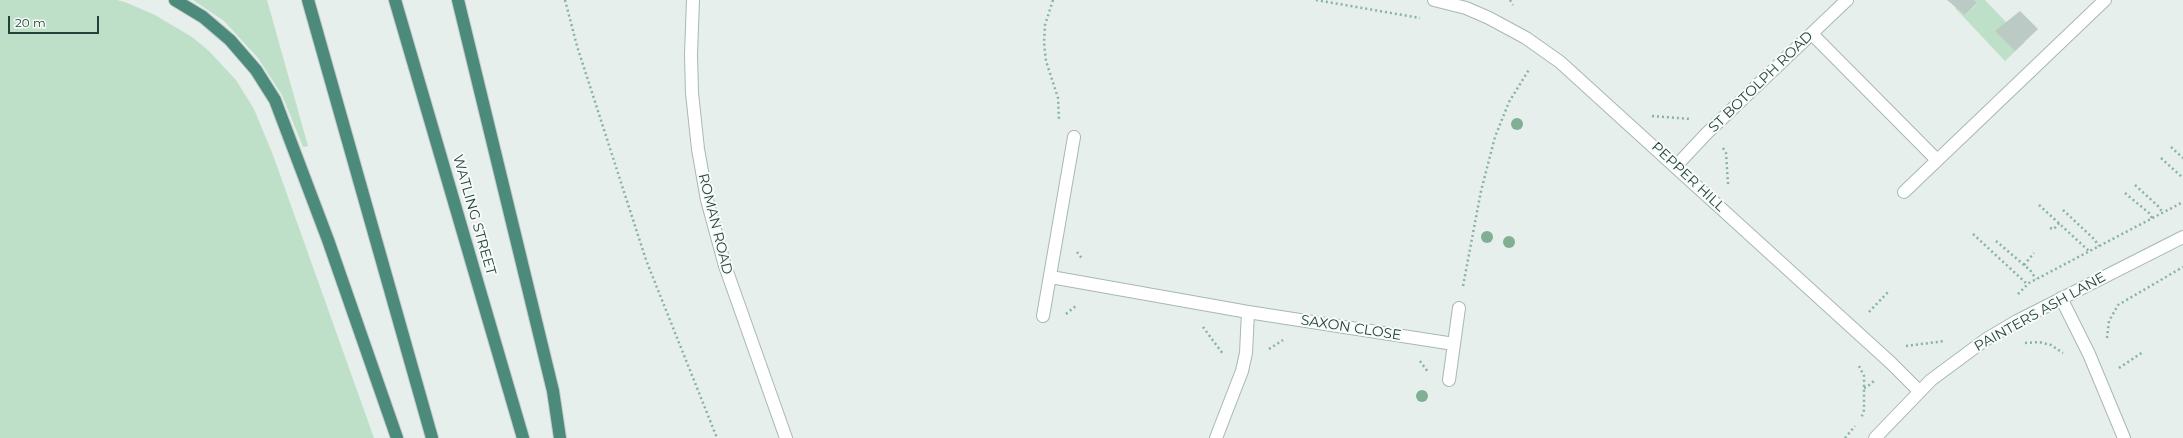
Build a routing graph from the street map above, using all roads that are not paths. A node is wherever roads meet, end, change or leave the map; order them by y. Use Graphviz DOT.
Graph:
graph roads {
  1 [pos="175,0"];
  2 [pos="308,0"];
  3 [pos="395,0"];
  4 [pos="458,0"];
  5 [pos="693,0"];
  6 [pos="1434,0"];
  7 [pos="1847,0"];
  8 [pos="2105,0"];
  9 [pos="1468,4"];
  10 [pos="1812,34"];
  11 [pos="1074,137"];
  12 [pos="1936,159"];
  13 [pos="1676,166"];
  14 [pos="1904,192"];
  15 [pos="2183,237"];
  16 [pos="1050,277"];
  17 [pos="2061,298"];
  18 [pos="1459,308"];
  19 [pos="1248,312"];
  20 [pos="1043,316"];
  21 [pos="1454,344"];
  22 [pos="1448,380"];
  23 [pos="1919,391"];
  24 [pos="397,438"];
  25 [pos="432,438"];
  26 [pos="523,438"];
  27 [pos="560,438"];
  28 [pos="786,438"];
  29 [pos="1216,438"];
  30 [pos="1875,438"];
  31 [pos="2124,438"];
  1 -- 24 [label="highway"];
  2 -- 25 [label="highway"];
  3 -- 26 [label="highway, WATLING STREET"];
  4 -- 27 [label="highway"];
  5 -- 28 [label="street, ROMAN ROAD"];
  6 -- 9 [label="street, PEPPER HILL"];
  7 -- 10 [label="street, ST BOTOLPH ROAD"];
  8 -- 12 [label="street"];
  9 -- 13 [label="street, PEPPER HILL"];
  10 -- 12 [label="street"];
  10 -- 13 [label="street, ST BOTOLPH ROAD"];
  11 -- 16 [label="street"];
  12 -- 14 [label="street"];
  13 -- 23 [label="street, PEPPER HILL"];
  15 -- 17 [label="street, PAINTERS ASH LANE"];
  16 -- 19 [label="street, SAXON CLOSE"];
  16 -- 20 [label="street"];
  17 -- 23 [label="street, PAINTERS ASH LANE"];
  17 -- 31 [label="street"];
  18 -- 21 [label="street"];
  19 -- 21 [label="street, SAXON CLOSE"];
  19 -- 29 [label="street"];
  21 -- 22 [label="street"];
  23 -- 30 [label="street, PAINTERS ASH LANE"];
}
